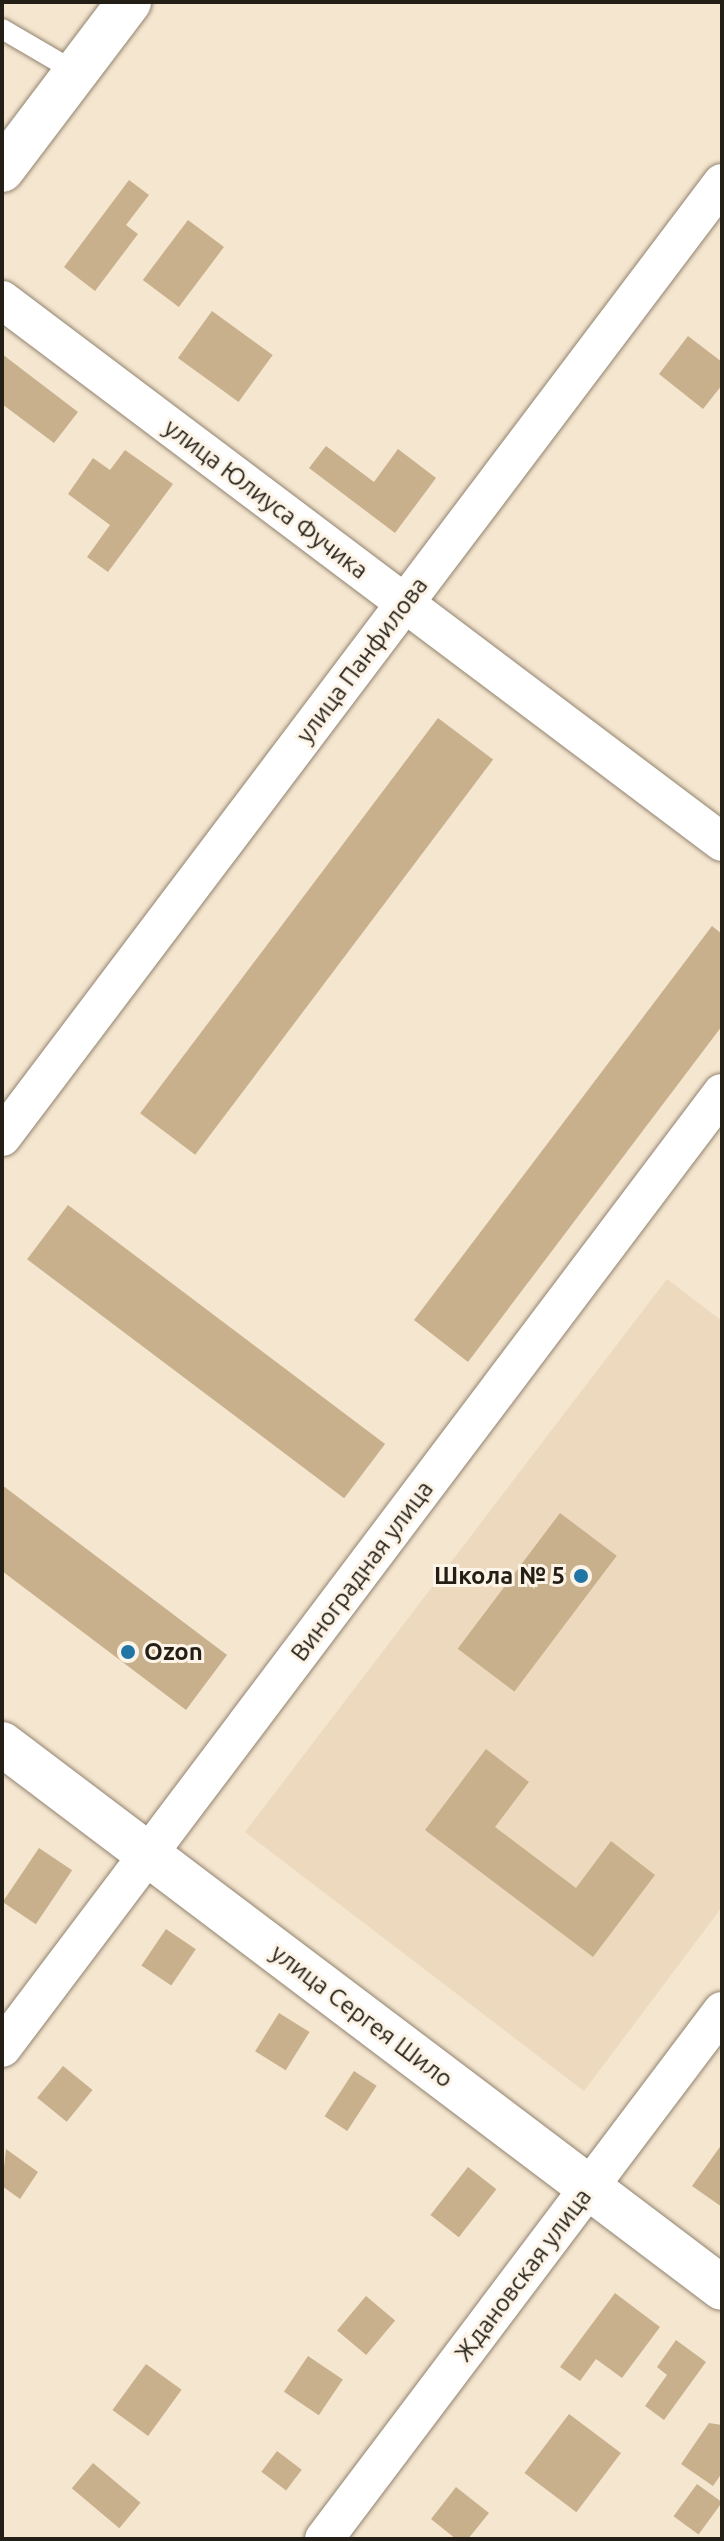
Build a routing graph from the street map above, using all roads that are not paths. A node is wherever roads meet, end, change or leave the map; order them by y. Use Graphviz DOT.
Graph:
graph roads {
  1 [pos="129,2"];
  2 [pos="2,29"];
  3 [pos="76,72"];
  4 [pos="2,170"];
  5 [pos="722,183"];
  6 [pos="2,300"];
  7 [pos="405,603"];
  8 [pos="722,842"];
  9 [pos="722,1093"];
  10 [pos="2,1137"];
  11 [pos="2,1744"];
  12 [pos="148,1854"];
  13 [pos="722,2011"];
  14 [pos="2,2048"];
  15 [pos="589,2188"];
  16 [pos="722,2288"];
  17 [pos="324,2539"];
  1 -- 3 [label="street"];
  2 -- 3 [label="lane"];
  3 -- 4 [label="street"];
  5 -- 7 [label="street, улица Панфилова"];
  6 -- 7 [label="street, улица Юлиуса Фучика"];
  7 -- 8 [label="street, улица Юлиуса Фучика"];
  7 -- 10 [label="street, улица Панфилова"];
  9 -- 12 [label="street, Виноградная улица"];
  11 -- 12 [label="street, улица Сергея Шило"];
  12 -- 14 [label="street, Виноградная улица"];
  12 -- 15 [label="street, улица Сергея Шило"];
  13 -- 15 [label="street, Ждановская улица"];
  15 -- 16 [label="street, улица Сергея Шило"];
  15 -- 17 [label="street, Ждановская улица"];
}
